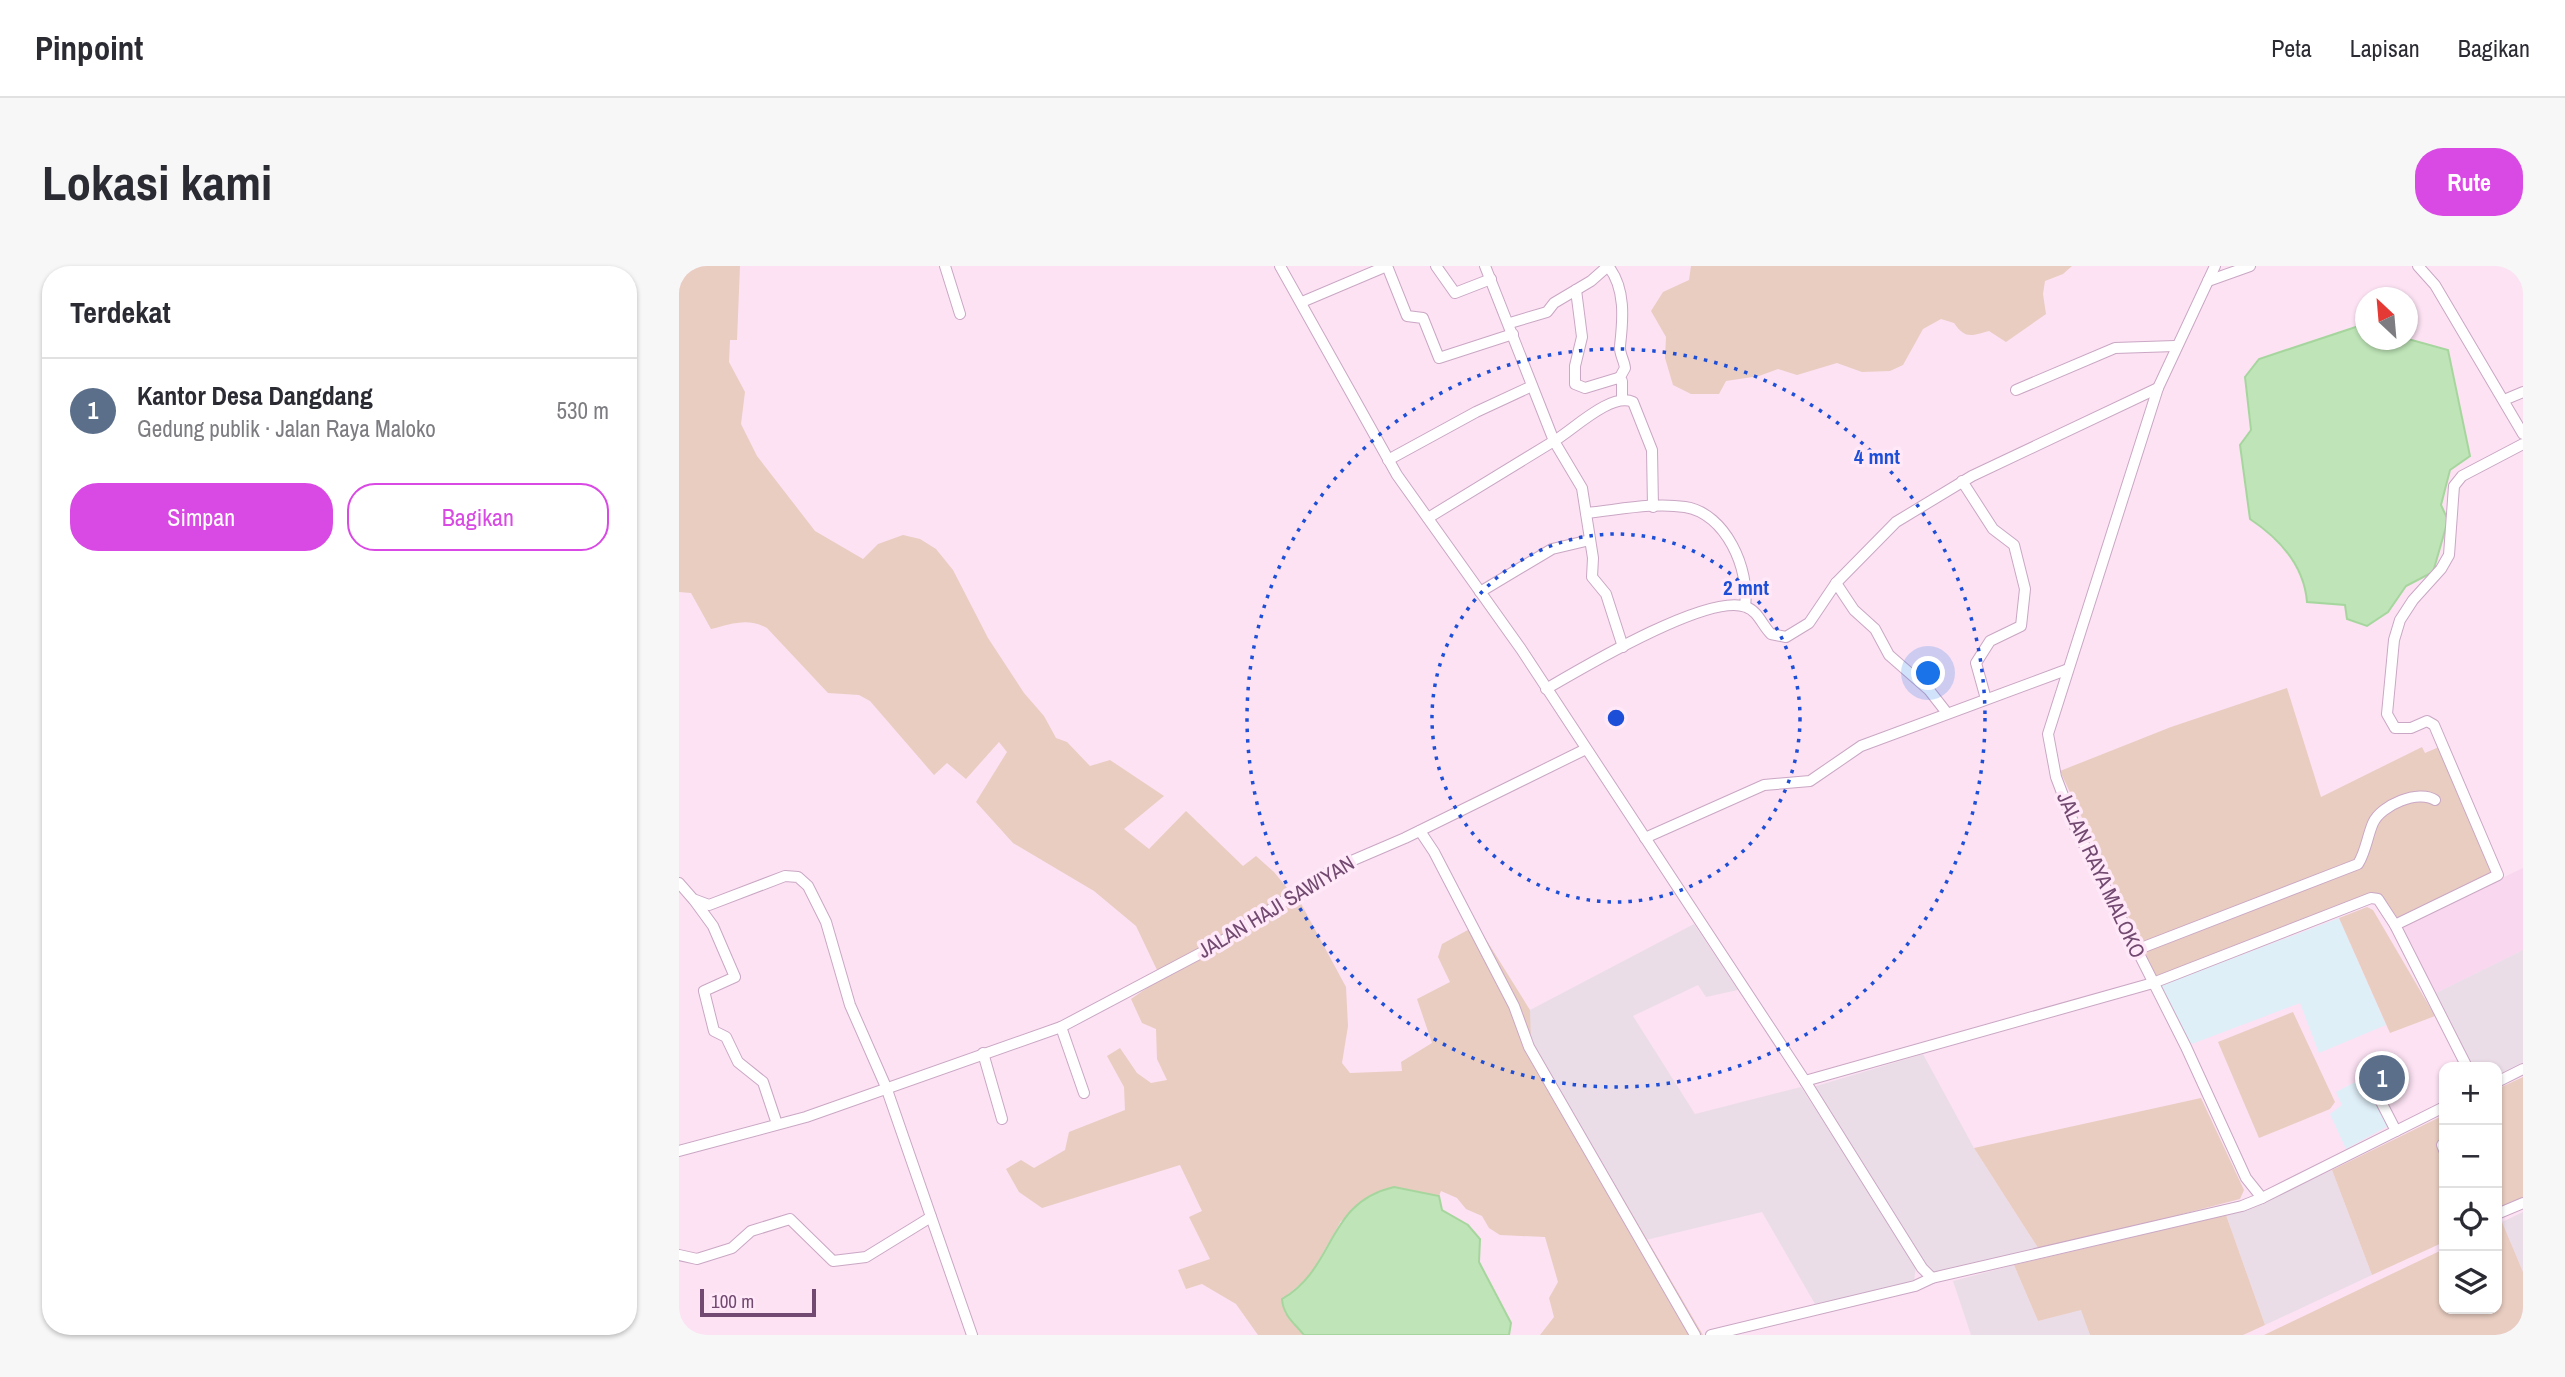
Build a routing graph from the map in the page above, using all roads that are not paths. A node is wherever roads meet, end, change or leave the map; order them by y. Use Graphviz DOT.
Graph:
graph roads {
  1 [pos="945,266"];
  2 [pos="1280,266"];
  3 [pos="1387,266"];
  4 [pos="1436,266"];
  5 [pos="1485,266"];
  6 [pos="1608,266"];
  7 [pos="2215,266"];
  8 [pos="2250,266"];
  9 [pos="2418,266"];
  10 [pos="1491,279"];
  11 [pos="2208,281"];
  12 [pos="1576,290"];
  13 [pos="1302,302"];
  14 [pos="960,314"];
  15 [pos="1510,323"];
  16 [pos="1513,334"];
  17 [pos="2175,346"];
  18 [pos="1619,379"];
  19 [pos="1532,386"];
  20 [pos="2158,388"];
  21 [pos="2016,390"];
  22 [pos="2523,392"];
  23 [pos="1622,400"];
  24 [pos="2504,400"];
  25 [pos="2523,434"];
  26 [pos="1554,442"];
  27 [pos="2523,444"];
  28 [pos="1388,460"];
  29 [pos="1962,481"];
  30 [pos="1653,507"];
  31 [pos="1586,513"];
  32 [pos="1428,518"];
  33 [pos="1590,540"];
  34 [pos="1836,583"];
  35 [pos="1479,592"];
  36 [pos="1745,606"];
  37 [pos="1623,647"];
  38 [pos="2066,670"];
  39 [pos="1546,689"];
  40 [pos="1986,699"];
  41 [pos="1947,713"];
  42 [pos="1586,749"];
  43 [pos="2435,800"];
  44 [pos="1420,831"];
  45 [pos="1645,838"];
  46 [pos="679,883"];
  47 [pos="693,899"];
  48 [pos="2395,925"];
  49 [pos="2136,950"];
  50 [pos="2153,984"];
  51 [pos="1061,1027"];
  52 [pos="983,1053"];
  53 [pos="2464,1062"];
  54 [pos="2523,1069"];
  55 [pos="2502,1080"];
  56 [pos="1805,1082"];
  57 [pos="885,1087"];
  58 [pos="1084,1093"];
  59 [pos="2377,1094"];
  60 [pos="2439,1110"];
  61 [pos="1002,1119"];
  62 [pos="776,1124"];
  63 [pos="2396,1131"];
  64 [pos="679,1151"];
  65 [pos="2262,1198"];
  66 [pos="2523,1203"];
  67 [pos="2502,1212"];
  68 [pos="931,1217"];
  69 [pos="679,1255"];
  70 [pos="1932,1279"];
  71 [pos="972,1335"];
  72 [pos="1695,1335"];
  73 [pos="1711,1335"];
  1 -- 14 [label="street"];
  2 -- 13 [label="street"];
  3 -- 13 [label="street"];
  3 -- 16 [label="street"];
  4 -- 10 [label="street"];
  5 -- 10 [label="street"];
  6 -- 12 [label="street"];
  6 -- 18 [label="street"];
  7 -- 11 [label="street, JALAN RAYA MALOKO"];
  8 -- 11 [label="street"];
  9 -- 24 [label="street"];
  10 -- 15 [label="street"];
  11 -- 17 [label="street, JALAN RAYA MALOKO"];
  12 -- 15 [label="street"];
  12 -- 18 [label="street"];
  13 -- 28 [label="street"];
  15 -- 16 [label="street"];
  16 -- 19 [label="street"];
  17 -- 20 [label="street, JALAN RAYA MALOKO"];
  17 -- 21 [label="street"];
  18 -- 23 [label="street"];
  19 -- 26 [label="street"];
  19 -- 28 [label="street"];
  20 -- 29 [label="street"];
  20 -- 38 [label="street, JALAN RAYA MALOKO"];
  22 -- 24 [label="street"];
  23 -- 26 [label="street"];
  23 -- 30 [label="street"];
  24 -- 25 [label="street"];
  26 -- 31 [label="street"];
  26 -- 32 [label="street"];
  27 -- 48 [label="street"];
  28 -- 32 [label="street"];
  29 -- 34 [label="street"];
  29 -- 40 [label="street"];
  30 -- 31 [label="street"];
  30 -- 36 [label="street"];
  31 -- 33 [label="street"];
  32 -- 35 [label="street"];
  33 -- 35 [label="street"];
  33 -- 37 [label="street"];
  34 -- 36 [label="street"];
  34 -- 41 [label="street"];
  35 -- 39 [label="street"];
  36 -- 37 [label="street"];
  37 -- 39 [label="street"];
  38 -- 40 [label="street"];
  38 -- 49 [label="street, JALAN RAYA MALOKO"];
  39 -- 42 [label="street"];
  40 -- 41 [label="street"];
  41 -- 45 [label="street"];
  42 -- 44 [label="street, JALAN HAJI SAWIYAN"];
  42 -- 45 [label="street"];
  43 -- 49 [label="street"];
  44 -- 51 [label="street, JALAN HAJI SAWIYAN"];
  44 -- 72 [label="street"];
  45 -- 56 [label="street"];
  46 -- 47 [label="street"];
  47 -- 57 [label="street"];
  47 -- 62 [label="street"];
  48 -- 50 [label="street"];
  48 -- 53 [label="street"];
  49 -- 50 [label="street, JALAN RAYA MALOKO"];
  50 -- 56 [label="street"];
  50 -- 65 [label="street, JALAN RAYA MALOKO"];
  51 -- 52 [label="street, JALAN HAJI SAWIYAN"];
  51 -- 58 [label="street"];
  52 -- 57 [label="street, JALAN HAJI SAWIYAN"];
  52 -- 61 [label="street"];
  54 -- 55 [label="street"];
  56 -- 70 [label="street"];
  57 -- 62 [label="street, JALAN HAJI SAWIYAN"];
  57 -- 68 [label="street"];
  59 -- 63 [label="street"];
  60 -- 63 [label="street"];
  62 -- 64 [label="street, JALAN HAJI SAWIYAN"];
  63 -- 65 [label="street"];
  65 -- 70 [label="street"];
  66 -- 67 [label="street"];
  68 -- 69 [label="street"];
  68 -- 71 [label="street"];
  70 -- 73 [label="street"];
}
